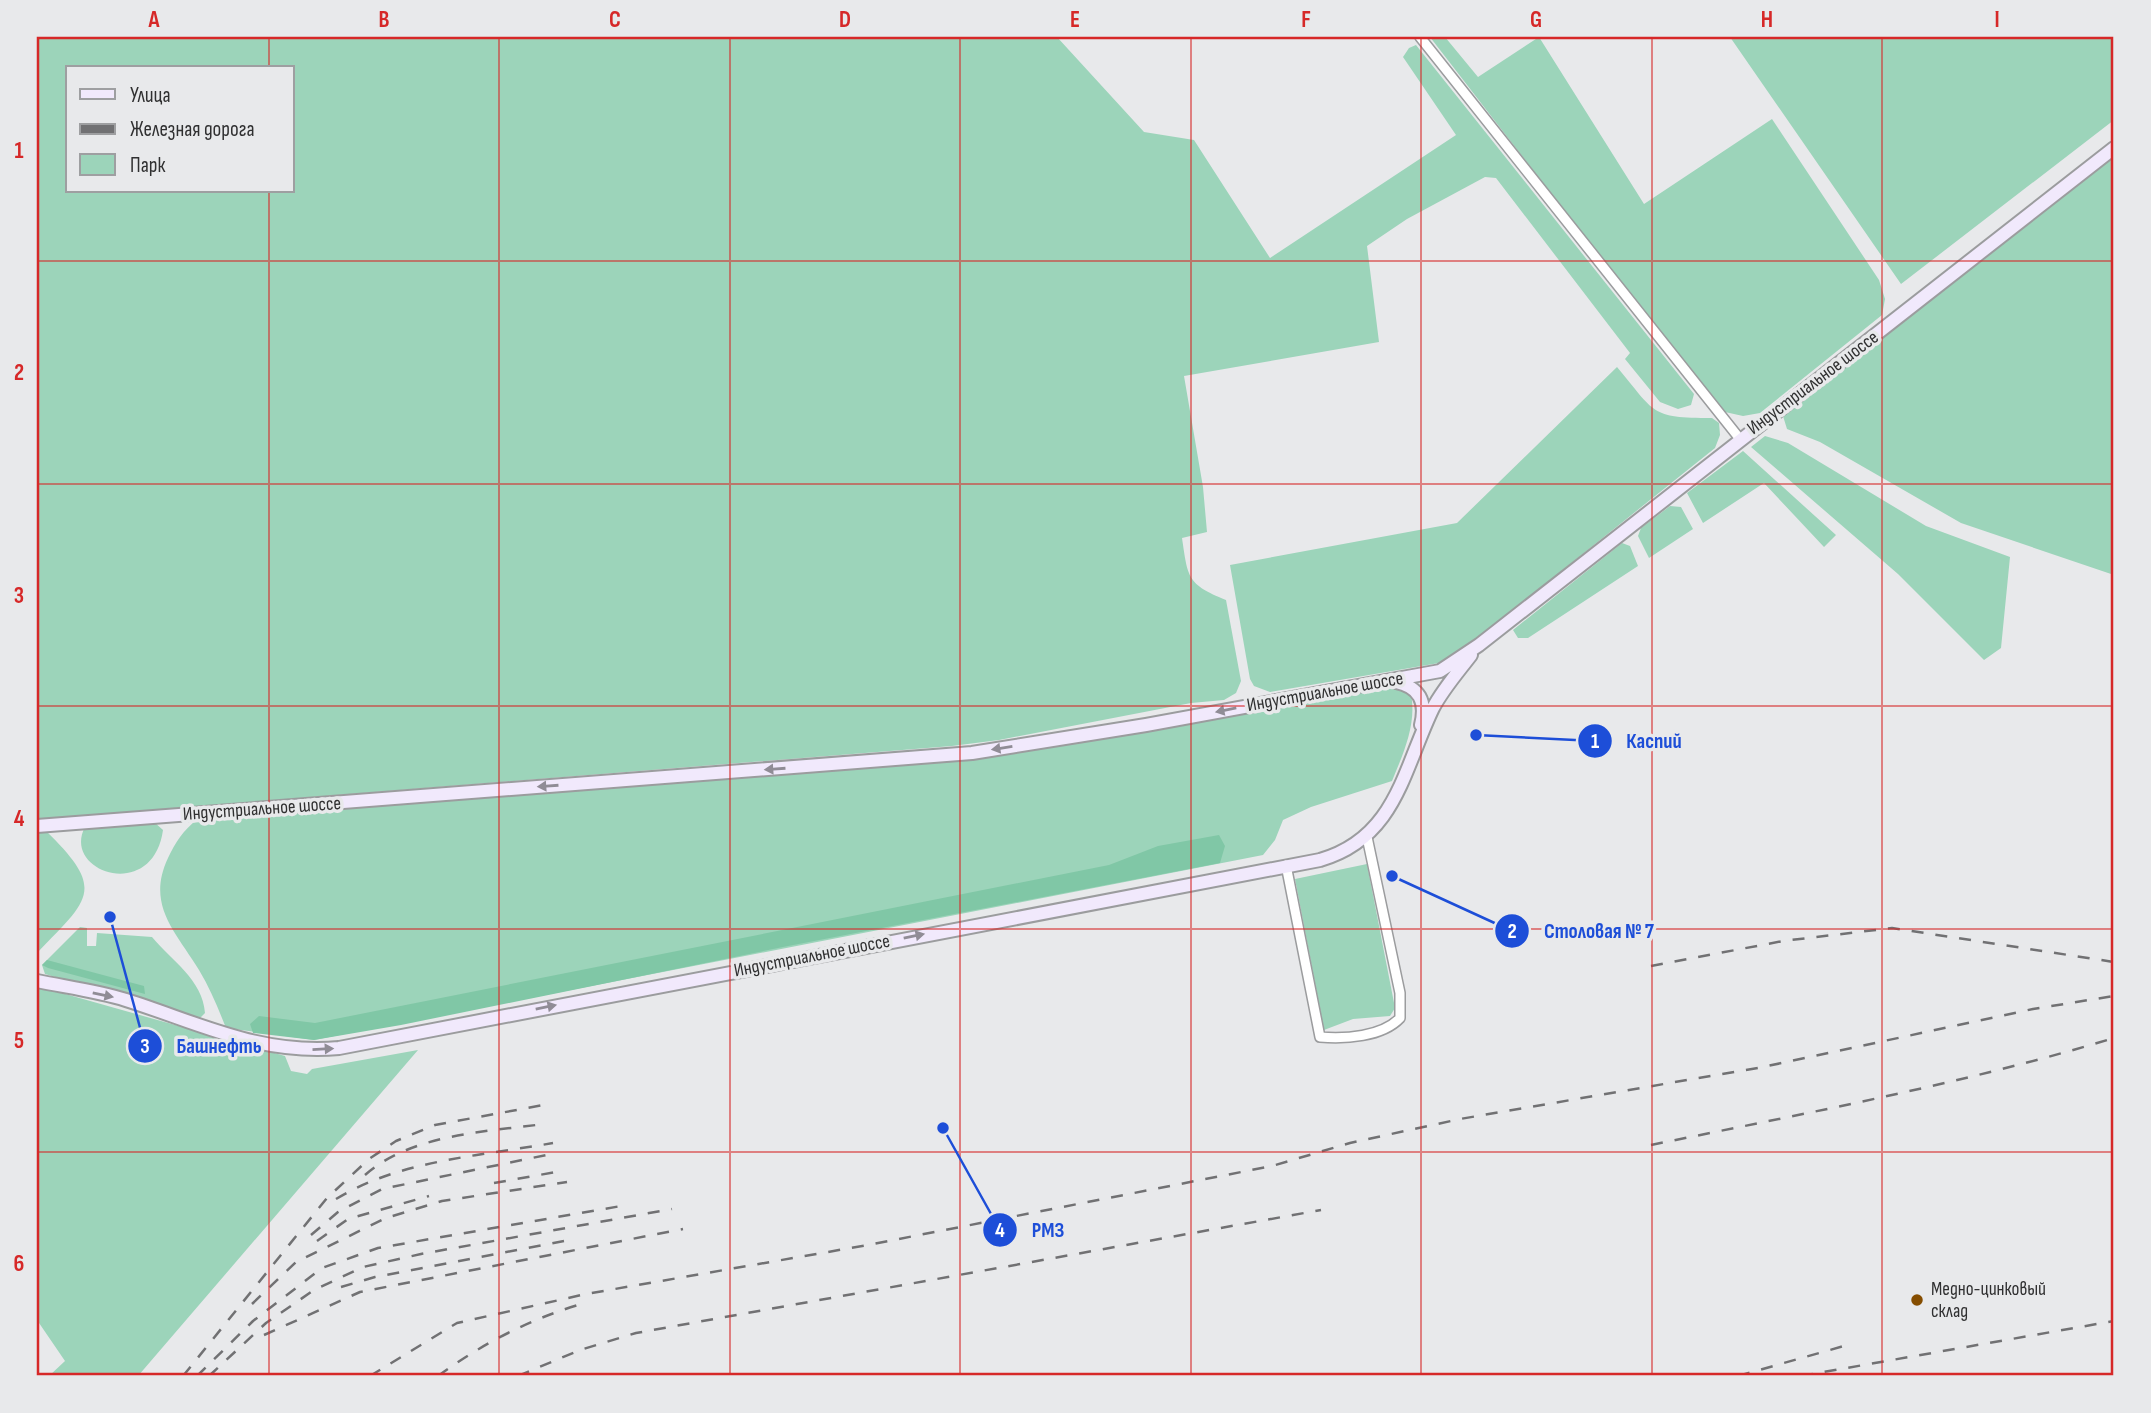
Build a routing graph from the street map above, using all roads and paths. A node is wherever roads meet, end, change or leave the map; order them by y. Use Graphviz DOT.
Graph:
graph roads {
  1 [pos="1420,37"];
  2 [pos="2114,148"];
  3 [pos="1740,439"];
  4 [pos="1479,645"];
  5 [pos="1385,680"];
  6 [pos="1415,749"];
  7 [pos="37,826"];
  8 [pos="1367,837"];
  9 [pos="1286,865"];
  10 [pos="37,981"];
  1 -- 3 [label="street"];
  2 -- 3 [label="main road, Индустриальное шоссе"];
  3 -- 4 [label="main road, Индустриальное шоссе"];
  4 -- 5 [label="main road, Индустриальное шоссе"];
  4 -- 6 [label="main road, Индустриальное шоссе"];
  5 -- 6 [label="main road"];
  5 -- 7 [label="main road, Индустриальное шоссе, one-way"];
  6 -- 8 [label="main road, Индустриальное шоссе"];
  8 -- 9 [label="main road, Индустриальное шоссе"];
  8 -- 9 [label="street"];
  10 -- 9 [label="main road, Индустриальное шоссе, one-way"];
}
